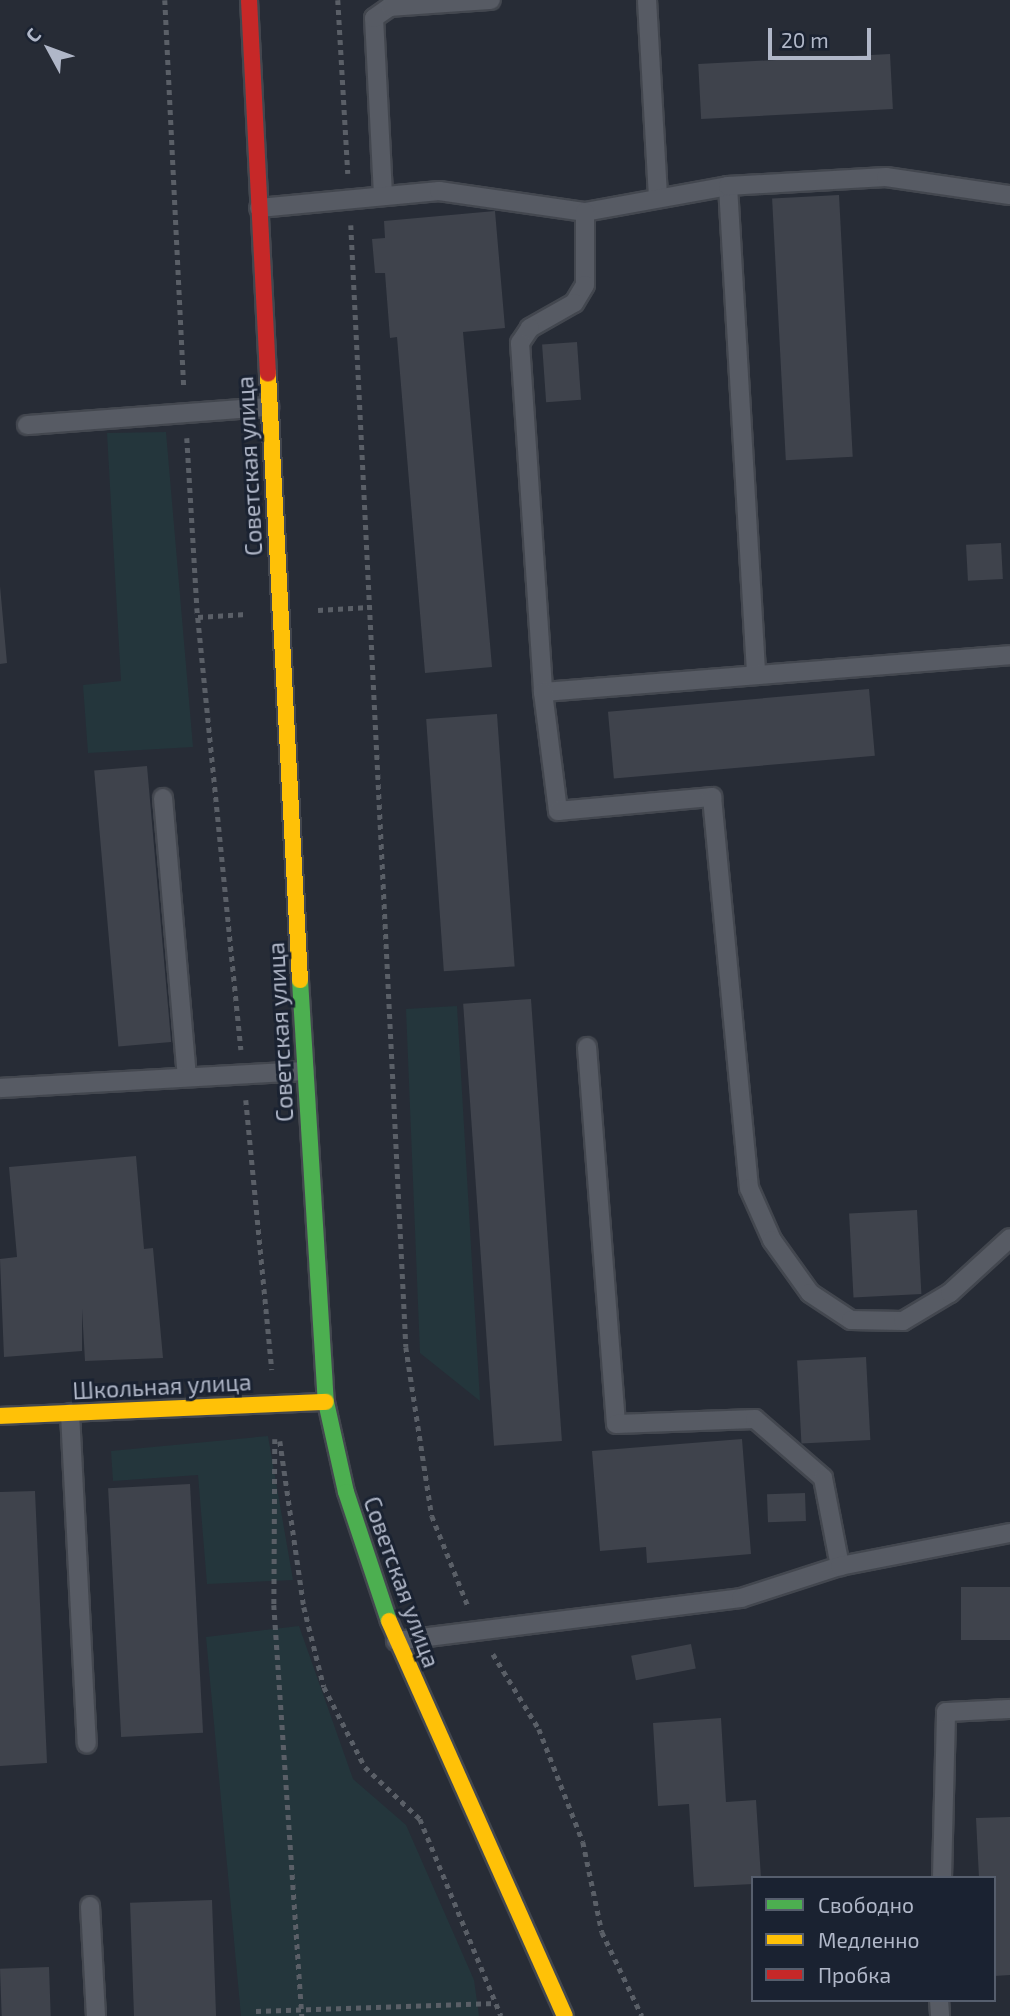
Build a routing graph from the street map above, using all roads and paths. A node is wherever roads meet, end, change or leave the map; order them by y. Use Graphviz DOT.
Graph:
graph roads {
  1 [pos="165,0"];
  2 [pos="249,0"];
  3 [pos="338,0"];
  4 [pos="491,0"];
  5 [pos="647,0"];
  6 [pos="728,186"];
  7 [pos="383,195"];
  8 [pos="1010,195"];
  9 [pos="658,198"];
  10 [pos="349,200"];
  11 [pos="259,208"];
  12 [pos="585,212"];
  13 [pos="269,407"];
  14 [pos="185,414"];
  15 [pos="27,425"];
  16 [pos="1010,656"];
  17 [pos="756,674"];
  18 [pos="543,692"];
  19 [pos="163,799"];
  20 [pos="587,1047"];
  21 [pos="305,1071"];
  22 [pos="244,1074"];
  23 [pos="187,1077"];
  24 [pos="0,1088"];
  25 [pos="1010,1238"];
  26 [pos="326,1402"];
  27 [pos="275,1404"];
  28 [pos="70,1413"];
  29 [pos="0,1416"];
  30 [pos="1010,1533"];
  31 [pos="840,1566"];
  32 [pos="477,1628"];
  33 [pos="396,1641"];
  34 [pos="1010,1709"];
  35 [pos="87,1744"];
  36 [pos="942,1876"];
  37 [pos="90,1906"];
  38 [pos="496,2003"];
  39 [pos="301,2009"];
  40 [pos="256,2011"];
  41 [pos="96,2016"];
  42 [pos="302,2016"];
  43 [pos="500,2016"];
  44 [pos="565,2016"];
  45 [pos="642,2016"];
  1 -- 14 [label="path"];
  2 -- 11 [label="main road, Советская улица"];
  3 -- 10 [label="path"];
  4 -- 7 [label="lane"];
  5 -- 9 [label="lane"];
  6 -- 8 [label="lane"];
  6 -- 9 [label="lane"];
  6 -- 17 [label="lane"];
  7 -- 10 [label="lane"];
  7 -- 12 [label="lane"];
  9 -- 12 [label="lane"];
  10 -- 11 [label="lane"];
  10 -- 32 [label="path"];
  11 -- 13 [label="main road, Советская улица"];
  12 -- 18 [label="lane"];
  13 -- 14 [label="lane"];
  13 -- 21 [label="main road, Советская улица"];
  14 -- 15 [label="lane"];
  14 -- 22 [label="path"];
  16 -- 17 [label="lane"];
  17 -- 18 [label="lane"];
  18 -- 25 [label="lane"];
  19 -- 23 [label="lane"];
  20 -- 31 [label="lane"];
  21 -- 22 [label="lane"];
  21 -- 26 [label="main road, Советская улица"];
  22 -- 23 [label="lane"];
  22 -- 27 [label="path"];
  23 -- 24 [label="lane"];
  26 -- 27 [label="main road, Школьная улица"];
  26 -- 33 [label="main road, Советская улица"];
  27 -- 28 [label="main road, Школьная улица"];
  27 -- 38 [label="path"];
  27 -- 39 [label="path"];
  28 -- 29 [label="main road, Школьная улица"];
  28 -- 35 [label="lane"];
  30 -- 31 [label="lane"];
  31 -- 32 [label="lane"];
  32 -- 33 [label="lane"];
  32 -- 45 [label="path"];
  33 -- 44 [label="main road, Советская улица"];
  34 -- 36 [label="lane"];
  37 -- 41 [label="lane"];
  38 -- 39 [label="path"];
  38 -- 43 [label="path"];
  39 -- 40 [label="path"];
  39 -- 42 [label="path"];
}
